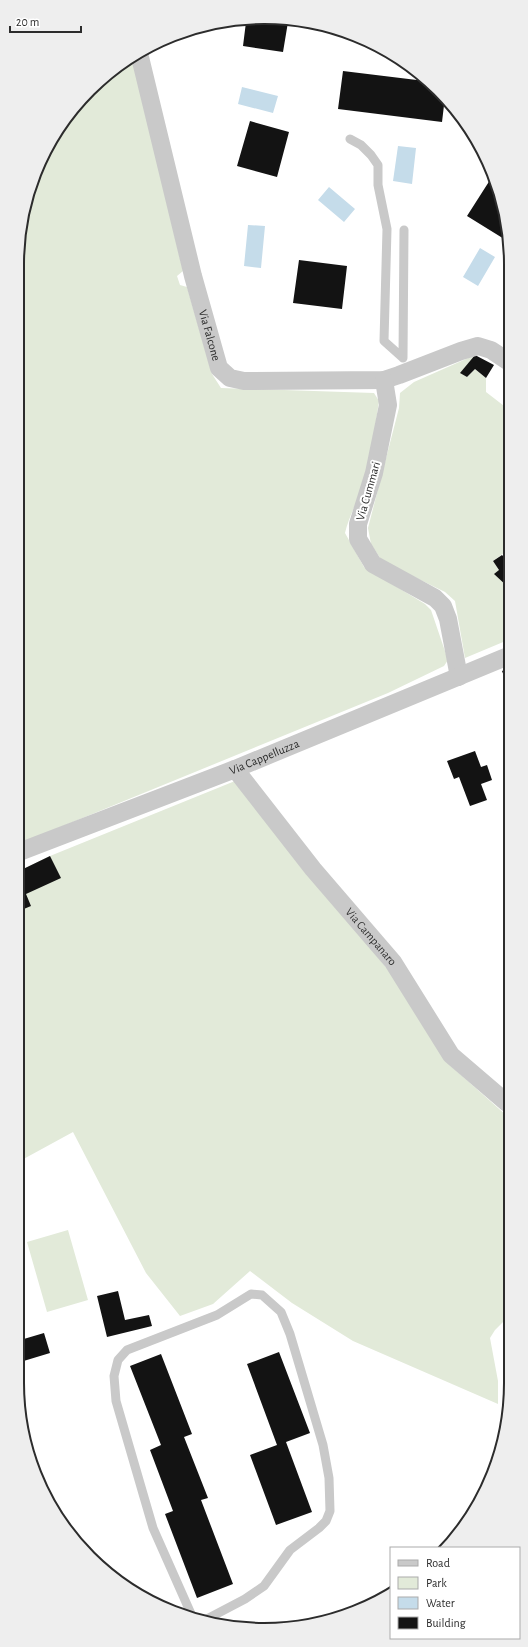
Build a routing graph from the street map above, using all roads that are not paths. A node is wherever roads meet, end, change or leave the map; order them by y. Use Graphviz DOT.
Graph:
graph roads {
  1 [pos="140,58"];
  2 [pos="350,139"];
  3 [pos="404,230"];
  4 [pos="504,358"];
  5 [pos="384,380"];
  6 [pos="504,658"];
  7 [pos="459,677"];
  8 [pos="235,768"];
  9 [pos="24,850"];
  10 [pos="504,1100"];
  11 [pos="190,1611"];
  12 [pos="211,1617"];
  1 -- 5 [label="street, Via Falcone"];
  2 -- 3 [label="lane"];
  4 -- 5 [label="street, Via Falcone"];
  5 -- 7 [label="street, Via Cummari"];
  6 -- 7 [label="street, Via Cappelluzza"];
  7 -- 8 [label="street, Via Cappelluzza"];
  8 -- 9 [label="street, Via Cappelluzza"];
  8 -- 10 [label="street, Via Campanaro"];
  11 -- 12 [label="lane"];
}
